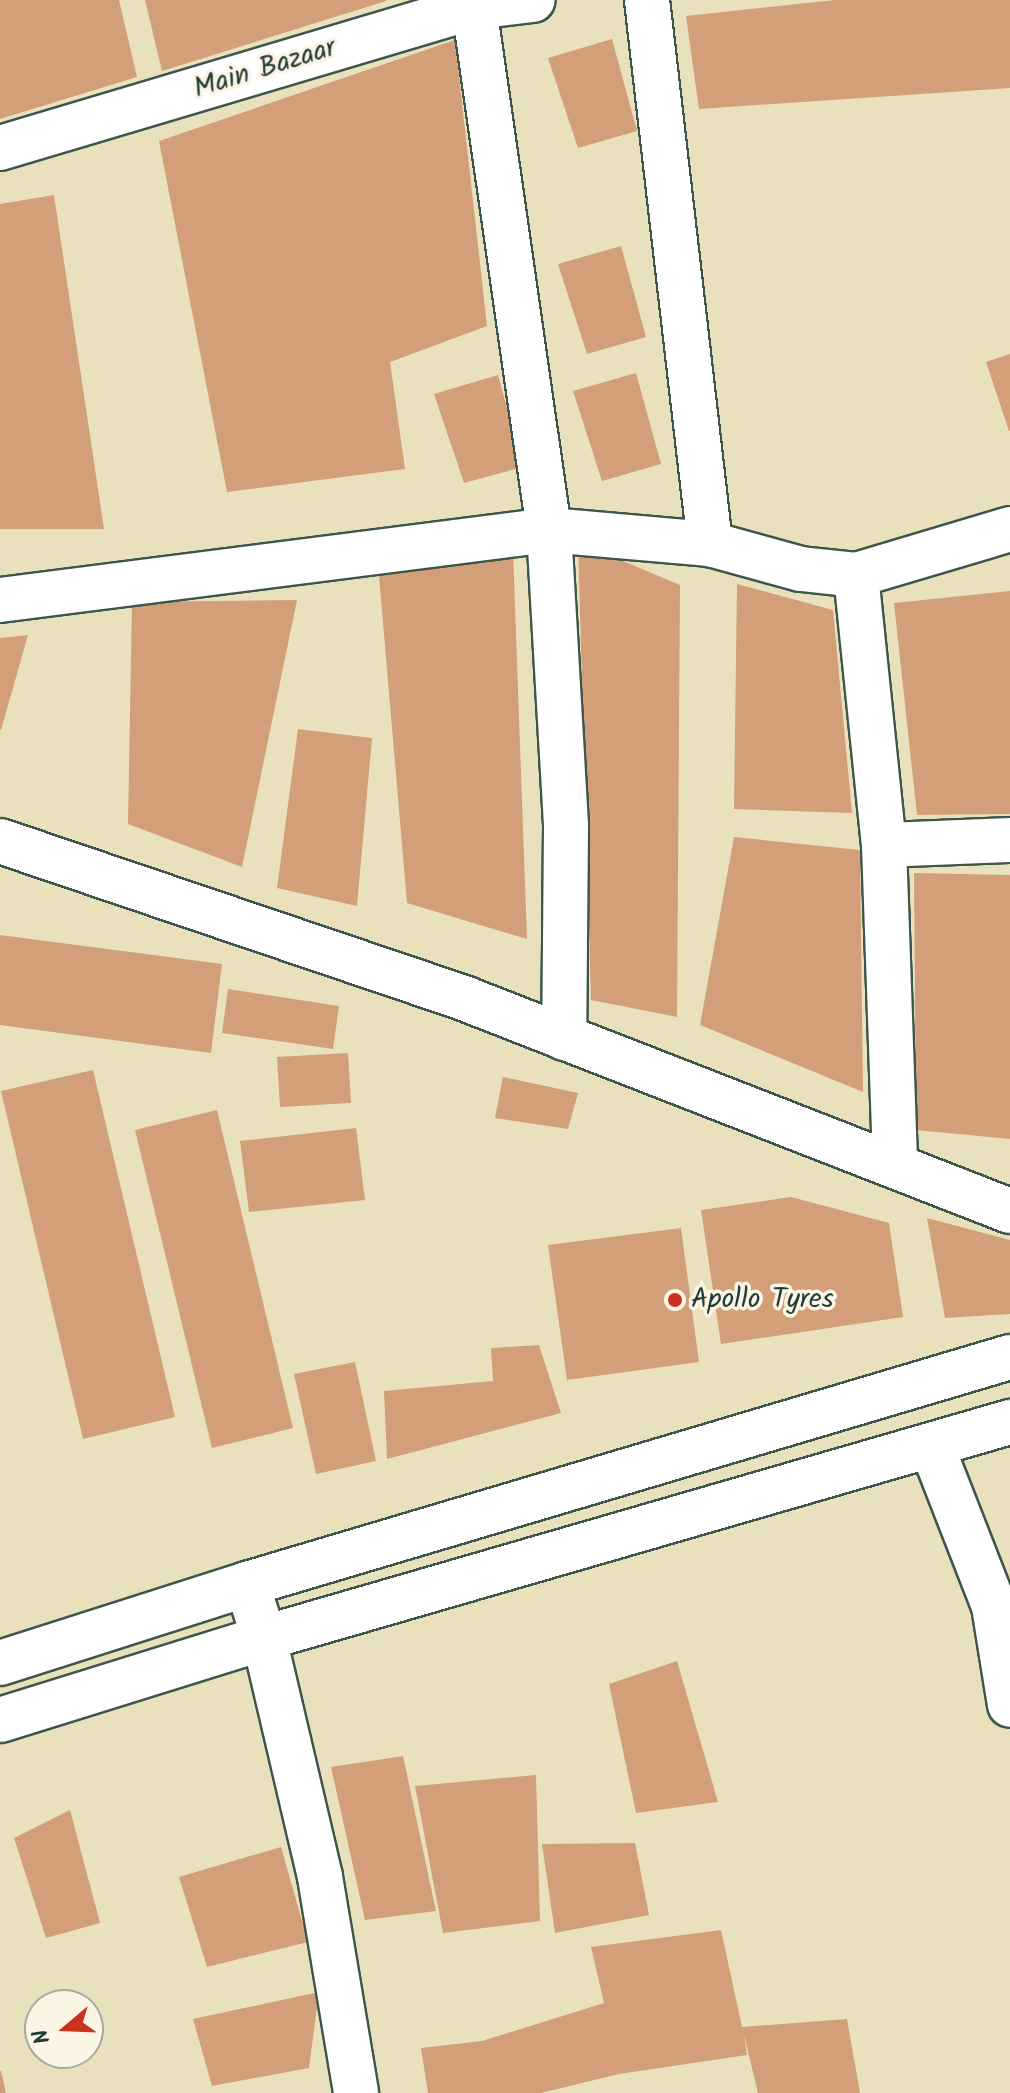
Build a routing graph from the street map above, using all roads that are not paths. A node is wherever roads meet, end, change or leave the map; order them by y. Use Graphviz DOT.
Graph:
graph roads {
  1 [pos="533,0"];
  2 [pos="647,0"];
  3 [pos="474,7"];
  4 [pos="0,148"];
  5 [pos="1010,529"];
  6 [pos="549,530"];
  7 [pos="710,544"];
  8 [pos="856,575"];
  9 [pos="0,600"];
  10 [pos="1010,840"];
  11 [pos="0,841"];
  12 [pos="884,845"];
  13 [pos="564,1038"];
  14 [pos="895,1166"];
  15 [pos="1010,1211"];
  16 [pos="1010,1357"];
  17 [pos="1010,1422"];
  18 [pos="932,1447"];
  19 [pos="247,1584"];
  20 [pos="264,1638"];
  21 [pos="0,1663"];
  22 [pos="1010,1705"];
  23 [pos="0,1720"];
  24 [pos="356,2093"];
  1 -- 3 [label="street, Main Bazaar"];
  2 -- 7 [label="street"];
  3 -- 4 [label="street, Main Bazaar"];
  3 -- 6 [label="street"];
  5 -- 8 [label="street"];
  6 -- 7 [label="street"];
  6 -- 9 [label="street"];
  6 -- 13 [label="street"];
  7 -- 8 [label="street"];
  8 -- 12 [label="street"];
  10 -- 12 [label="street"];
  11 -- 13 [label="street"];
  12 -- 14 [label="street"];
  13 -- 14 [label="street"];
  14 -- 15 [label="street"];
  16 -- 19 [label="street"];
  17 -- 18 [label="street"];
  18 -- 20 [label="street"];
  18 -- 22 [label="street"];
  19 -- 20 [label="street"];
  19 -- 21 [label="street"];
  20 -- 23 [label="street"];
  20 -- 24 [label="street"];
}
